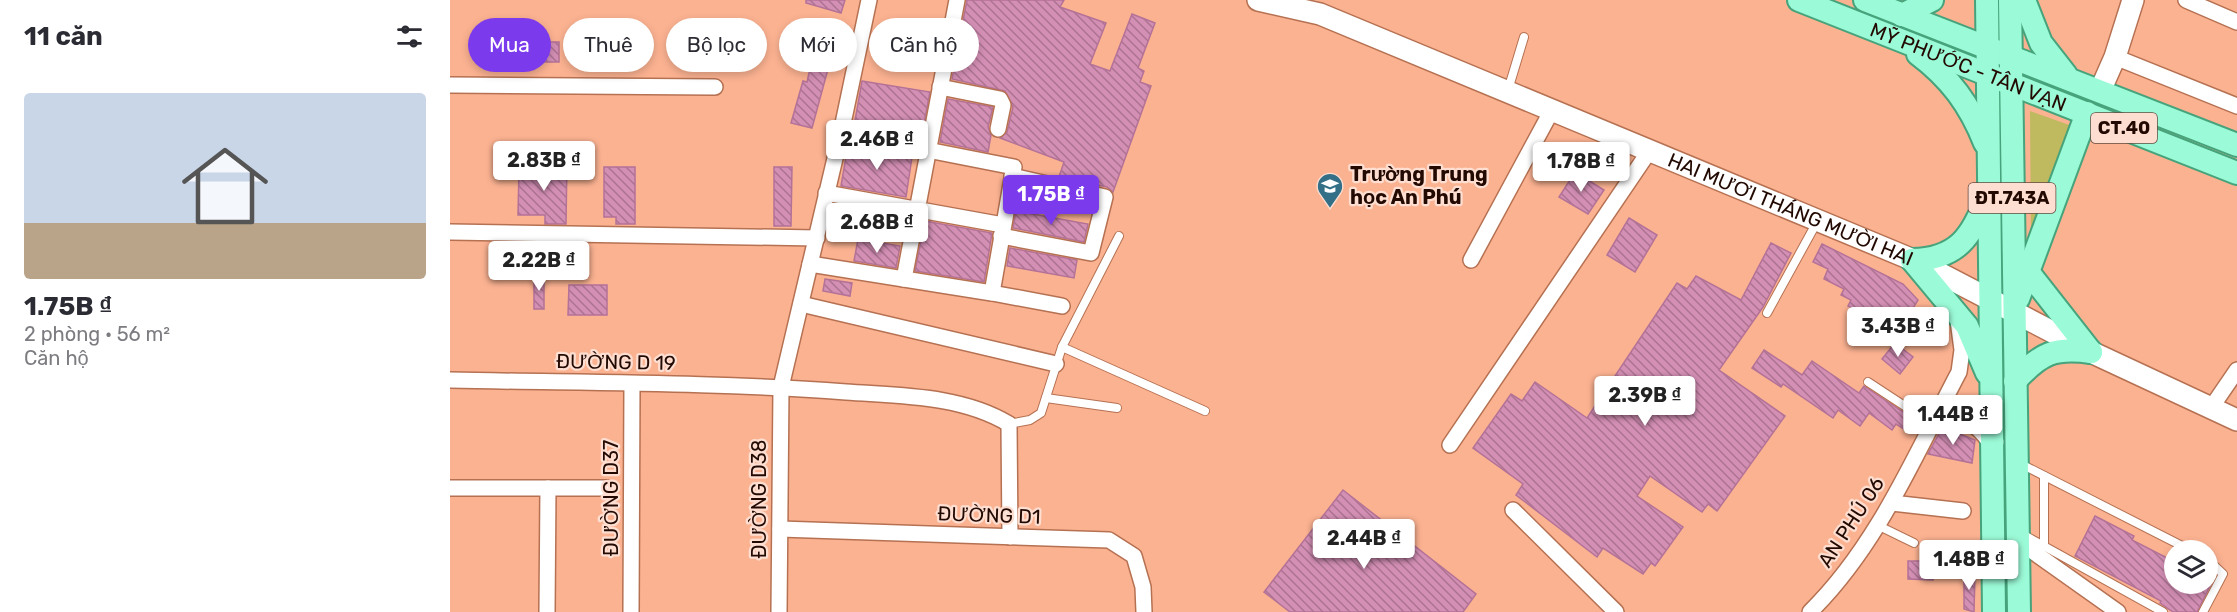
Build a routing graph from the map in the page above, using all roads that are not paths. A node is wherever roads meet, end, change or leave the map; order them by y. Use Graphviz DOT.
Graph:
graph roads {
  1 [pos="870,0"];
  2 [pos="957,0"];
  3 [pos="1258,0"];
  4 [pos="1799,0"];
  5 [pos="1865,0"];
  6 [pos="1932,0"];
  7 [pos="1987,0"];
  8 [pos="2010,0"];
  9 [pos="2024,0"];
  10 [pos="2133,0"];
  11 [pos="2186,0"];
  12 [pos="2203,3"];
  13 [pos="1902,15"];
  14 [pos="2237,22"];
  15 [pos="1524,37"];
  16 [pos="1898,38"];
  17 [pos="1988,47"];
  18 [pos="2011,56"];
  19 [pos="2115,57"];
  20 [pos="1988,74"];
  21 [pos="2069,79"];
  22 [pos="2011,83"];
  23 [pos="450,85"];
  24 [pos="715,87"];
  25 [pos="940,87"];
  26 [pos="1508,91"];
  27 [pos="2100,91"];
  28 [pos="2237,106"];
  29 [pos="1552,110"];
  30 [pos="2087,113"];
  31 [pos="998,129"];
  32 [pos="841,133"];
  33 [pos="2237,146"];
  34 [pos="927,150"];
  35 [pos="1650,150"];
  36 [pos="1990,155"];
  37 [pos="2237,173"];
  38 [pos="1012,176"];
  39 [pos="1990,189"];
  40 [pos="826,193"];
  41 [pos="917,209"];
  42 [pos="1817,221"];
  43 [pos="1002,230"];
  44 [pos="450,232"];
  45 [pos="1119,236"];
  46 [pos="817,238"];
  47 [pos="2012,242"];
  48 [pos="1472,260"];
  49 [pos="1912,260"];
  50 [pos="810,264"];
  51 [pos="2028,272"];
  52 [pos="904,279"];
  53 [pos="992,293"];
  54 [pos="1991,300"];
  55 [pos="801,304"];
  56 [pos="1062,306"];
  57 [pos="1954,311"];
  58 [pos="2013,312"];
  59 [pos="1767,313"];
  60 [pos="1062,347"];
  61 [pos="2091,352"];
  62 [pos="1056,364"];
  63 [pos="2237,370"];
  64 [pos="450,380"];
  65 [pos="2015,381"];
  66 [pos="1868,382"];
  67 [pos="632,384"];
  68 [pos="1992,386"];
  69 [pos="781,387"];
  70 [pos="1046,399"];
  71 [pos="1117,408"];
  72 [pos="2211,408"];
  73 [pos="1205,411"];
  74 [pos="2237,420"];
  75 [pos="1933,421"];
  76 [pos="1009,424"];
  77 [pos="1993,442"];
  78 [pos="1450,445"];
  79 [pos="2016,461"];
  80 [pos="2044,476"];
  81 [pos="450,488"];
  82 [pos="548,488"];
  83 [pos="607,488"];
  84 [pos="1892,503"];
  85 [pos="1513,510"];
  86 [pos="1963,511"];
  87 [pos="1877,525"];
  88 [pos="780,530"];
  89 [pos="2018,536"];
  90 [pos="1010,537"];
  91 [pos="2170,540"];
  92 [pos="1914,543"];
  93 [pos="2044,547"];
  94 [pos="2218,569"];
  95 [pos="2218,584"];
  96 [pos="2212,594"];
  97 [pos="547,612"];
  98 [pos="631,612"];
  99 [pos="779,612"];
  100 [pos="1144,612"];
  101 [pos="1616,612"];
  102 [pos="1810,612"];
  103 [pos="1995,612"];
  104 [pos="2019,612"];
  105 [pos="2118,612"];
  106 [pos="2163,612"];
  107 [pos="2203,612"];
  1 -- 32 [label="street, ĐƯỜNG D38"];
  2 -- 25 [label="street"];
  3 -- 26 [label="main road, HAI MƯƠI THÁNG MƯỜI HAI"];
  4 -- 16 [label="main road, MỸ PHƯỚC - TÂN VẠN / CT.40"];
  5 -- 13 [label="main road, MỸ PHƯỚC - TÂN VẠN / CT.40"];
  6 -- 13 [label="main road"];
  7 -- 17 [label="main road, ĐT.743A"];
  8 -- 18 [label="main road, ĐT.743A"];
  9 -- 21 [label="main road"];
  10 -- 19 [label="main road"];
  11 -- 12 [label="street"];
  12 -- 14 [label="street"];
  13 -- 17 [label="main road, MỸ PHƯỚC - TÂN VẠN / CT.40"];
  15 -- 26 [label="lane"];
  16 -- 20 [label="main road, MỸ PHƯỚC - TÂN VẠN / CT.40"];
  16 -- 36 [label="main road"];
  17 -- 18 [label="main road, MỸ PHƯỚC - TÂN VẠN / CT.40"];
  17 -- 20 [label="main road, ĐT.743A"];
  18 -- 21 [label="main road, MỸ PHƯỚC - TÂN VẠN / CT.40"];
  18 -- 22 [label="main road, ĐT.743A"];
  19 -- 27 [label="main road"];
  19 -- 28 [label="street"];
  20 -- 22 [label="main road, MỸ PHƯỚC - TÂN VẠN / CT.40"];
  20 -- 36 [label="main road, ĐT.743A"];
  21 -- 27 [label="main road, MỸ PHƯỚC - TÂN VẠN / CT.40"];
  22 -- 30 [label="main road, MỸ PHƯỚC - TÂN VẠN / CT.40"];
  22 -- 47 [label="main road, ĐT.743A"];
  23 -- 24 [label="street"];
  25 -- 31 [label="street"];
  25 -- 34 [label="street"];
  26 -- 29 [label="main road, HAI MƯƠI THÁNG MƯỜI HAI"];
  27 -- 33 [label="main road, MỸ PHƯỚC - TÂN VẠN / CT.40"];
  29 -- 35 [label="main road, HAI MƯƠI THÁNG MƯỜI HAI"];
  29 -- 48 [label="street"];
  30 -- 37 [label="main road, MỸ PHƯỚC - TÂN VẠN / CT.40"];
  30 -- 51 [label="main road"];
  32 -- 34 [label="street"];
  32 -- 40 [label="street, ĐƯỜNG D38"];
  34 -- 38 [label="street"];
  34 -- 41 [label="street"];
  35 -- 42 [label="main road, HAI MƯƠI THÁNG MƯỜI HAI"];
  35 -- 78 [label="street"];
  36 -- 39 [label="main road, ĐT.743A"];
  38 -- 43 [label="street"];
  38 -- 43 [label="street"];
  39 -- 49 [label="main road"];
  39 -- 54 [label="main road, ĐT.743A"];
  40 -- 41 [label="street"];
  40 -- 46 [label="street, ĐƯỜNG D38"];
  41 -- 43 [label="street"];
  41 -- 52 [label="street"];
  42 -- 49 [label="main road, HAI MƯƠI THÁNG MƯỜI HAI"];
  42 -- 59 [label="lane"];
  43 -- 53 [label="street"];
  44 -- 46 [label="street"];
  45 -- 60 [label="lane"];
  46 -- 50 [label="street, ĐƯỜNG D38"];
  47 -- 51 [label="main road"];
  47 -- 58 [label="main road, ĐT.743A"];
  49 -- 54 [label="main road, HAI MƯƠI THÁNG MƯỜI HAI"];
  49 -- 57 [label="main road"];
  50 -- 52 [label="street"];
  50 -- 55 [label="street, ĐƯỜNG D38"];
  51 -- 58 [label="main road"];
  51 -- 61 [label="main road"];
  52 -- 53 [label="street"];
  53 -- 56 [label="street"];
  54 -- 58 [label="main road, HAI MƯƠI THÁNG MƯỜI HAI"];
  54 -- 68 [label="main road, ĐT.743A"];
  55 -- 62 [label="street"];
  55 -- 69 [label="street, ĐƯỜNG D38"];
  57 -- 68 [label="main road"];
  57 -- 75 [label="street, AN PHÚ 06"];
  58 -- 61 [label="main road, HAI MƯƠI THÁNG MƯỜI HAI"];
  58 -- 65 [label="main road, ĐT.743A"];
  60 -- 62 [label="lane"];
  60 -- 73 [label="lane"];
  61 -- 65 [label="main road"];
  61 -- 72 [label="main road, HAI MƯƠI THÁNG MƯỜI HAI"];
  62 -- 70 [label="lane"];
  63 -- 72 [label="street"];
  64 -- 67 [label="street, ĐƯỜNG D 19"];
  65 -- 79 [label="main road, ĐT.743A"];
  66 -- 75 [label="lane"];
  67 -- 69 [label="street, ĐƯỜNG D 19"];
  67 -- 98 [label="street, ĐƯỜNG D37"];
  68 -- 77 [label="main road, ĐT.743A"];
  69 -- 76 [label="street, ĐƯỜNG D 19"];
  69 -- 88 [label="street, ĐƯỜNG D38"];
  70 -- 71 [label="lane"];
  70 -- 76 [label="lane"];
  72 -- 74 [label="main road, HAI MƯƠI THÁNG MƯỜI HAI"];
  75 -- 77 [label="main road"];
  75 -- 84 [label="street, AN PHÚ 06"];
  76 -- 90 [label="street"];
  77 -- 103 [label="main road, ĐT.743A"];
  79 -- 80 [label="lane"];
  79 -- 89 [label="main road, ĐT.743A"];
  80 -- 91 [label="lane"];
  80 -- 93 [label="lane"];
  81 -- 82 [label="street"];
  82 -- 83 [label="street"];
  82 -- 97 [label="street"];
  84 -- 86 [label="street"];
  84 -- 87 [label="street, AN PHÚ 06"];
  85 -- 101 [label="street"];
  87 -- 92 [label="lane"];
  87 -- 102 [label="street, AN PHÚ 06"];
  88 -- 90 [label="street, ĐƯỜNG D1"];
  88 -- 99 [label="street, ĐƯỜNG D38"];
  89 -- 93 [label="lane"];
  89 -- 104 [label="main road, ĐT.743A"];
  89 -- 105 [label="street"];
  90 -- 100 [label="street, ĐƯỜNG D1"];
  93 -- 106 [label="lane"];
  94 -- 95 [label="lane"];
  96 -- 107 [label="lane"];
}
